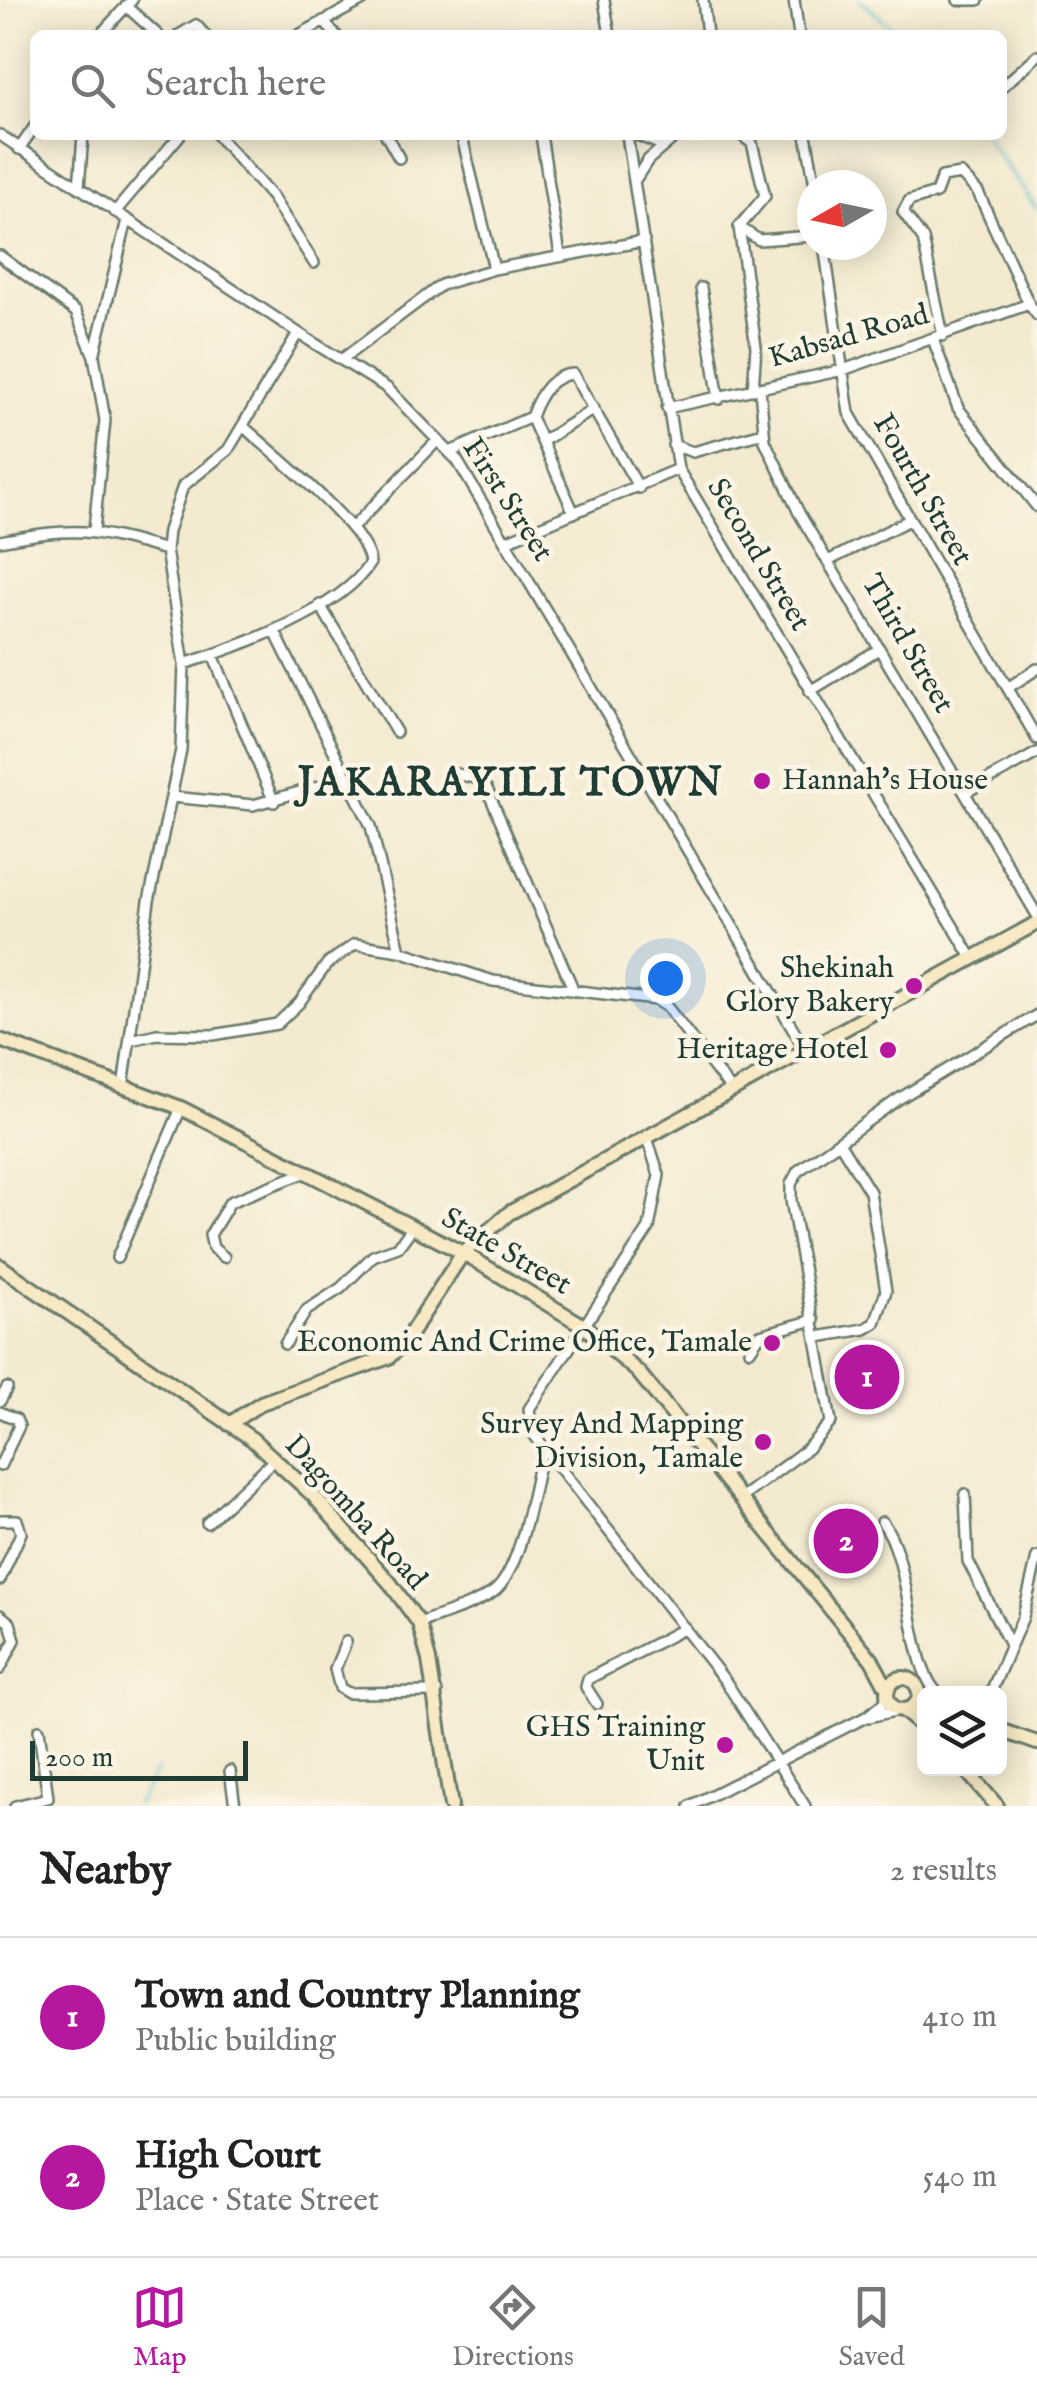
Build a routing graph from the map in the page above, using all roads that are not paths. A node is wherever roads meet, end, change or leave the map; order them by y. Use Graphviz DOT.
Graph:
graph roads {
  1 [pos="363,0"];
  2 [pos="604,0"];
  3 [pos="703,0"];
  4 [pos="794,0"];
  5 [pos="958,0"];
  6 [pos="978,0"];
  7 [pos="129,3"];
  8 [pos="323,21"];
  9 [pos="105,30"];
  10 [pos="153,30"];
  11 [pos="307,30"];
  12 [pos="331,30"];
  13 [pos="609,30"];
  14 [pos="706,30"];
  15 [pos="797,30"];
  16 [pos="1037,56"];
  17 [pos="1007,83"];
  18 [pos="30,133"];
  19 [pos="0,135"];
  20 [pos="83,140"];
  21 [pos="176,140"];
  22 [pos="221,140"];
  23 [pos="389,140"];
  24 [pos="463,140"];
  25 [pos="541,140"];
  26 [pos="628,140"];
  27 [pos="649,140"];
  28 [pos="671,140"];
  29 [pos="748,140"];
  30 [pos="807,140"];
  31 [pos="664,146"];
  32 [pos="19,149"];
  33 [pos="399,158"];
  34 [pos="812,170"];
  35 [pos="634,180"];
  36 [pos="79,188"];
  37 [pos="115,212"];
  38 [pos="127,220"];
  39 [pos="739,227"];
  40 [pos="797,237"];
  41 [pos="644,241"];
  42 [pos="560,255"];
  43 [pos="0,256"];
  44 [pos="826,260"];
  45 [pos="314,263"];
  46 [pos="494,269"];
  47 [pos="701,288"];
  48 [pos="1029,304"];
  49 [pos="1037,315"];
  50 [pos="298,332"];
  51 [pos="938,338"];
  52 [pos="94,356"];
  53 [pos="341,360"];
  54 [pos="843,370"];
  55 [pos="756,389"];
  56 [pos="719,399"];
  57 [pos="667,408"];
  58 [pos="594,409"];
  59 [pos="531,417"];
  60 [pos="244,426"];
  61 [pos="763,433"];
  62 [pos="438,440"];
  63 [pos="543,440"];
  64 [pos="674,446"];
  65 [pos="450,452"];
  66 [pos="678,469"];
  67 [pos="639,488"];
  68 [pos="1037,508"];
  69 [pos="574,513"];
  70 [pos="908,520"];
  71 [pos="352,528"];
  72 [pos="94,530"];
  73 [pos="0,540"];
  74 [pos="506,541"];
  75 [pos="166,550"];
  76 [pos="830,560"];
  77 [pos="320,605"];
  78 [pos="275,632"];
  79 [pos="878,649"];
  80 [pos="214,655"];
  81 [pos="184,664"];
  82 [pos="1037,669"];
  83 [pos="1009,687"];
  84 [pos="810,691"];
  85 [pos="396,732"];
  86 [pos="1037,739"];
  87 [pos="1037,753"];
  88 [pos="448,772"];
  89 [pos="346,780"];
  90 [pos="968,792"];
  91 [pos="172,797"];
  92 [pos="274,802"];
  93 [pos="1035,926"];
  94 [pos="400,950"];
  95 [pos="971,956"];
  96 [pos="574,991"];
  97 [pos="1037,1016"];
  98 [pos="136,1019"];
  99 [pos="157,1034"];
  100 [pos="0,1040"];
  101 [pos="131,1040"];
  102 [pos="805,1049"];
  103 [pos="124,1087"];
  104 [pos="732,1090"];
  105 [pos="181,1108"];
  106 [pos="647,1138"];
  107 [pos="839,1142"];
  108 [pos="306,1172"];
  109 [pos="413,1227"];
  110 [pos="463,1253"];
  111 [pos="224,1257"];
  112 [pos="117,1258"];
  113 [pos="0,1266"];
  114 [pos="814,1320"];
  115 [pos="584,1326"];
  116 [pos="818,1337"];
  117 [pos="285,1344"];
  118 [pos="750,1350"];
  119 [pos="8,1388"];
  120 [pos="0,1402"];
  121 [pos="0,1412"];
  122 [pos="230,1424"];
  123 [pos="543,1446"];
  124 [pos="275,1459"];
  125 [pos="0,1466"];
  126 [pos="965,1494"];
  127 [pos="741,1498"];
  128 [pos="0,1520"];
  129 [pos="882,1522"];
  130 [pos="207,1523"];
  131 [pos="1037,1557"];
  132 [pos="0,1580"];
  133 [pos="0,1615"];
  134 [pos="419,1623"];
  135 [pos="685,1628"];
  136 [pos="346,1642"];
  137 [pos="1010,1645"];
  138 [pos="872,1660"];
  139 [pos="0,1669"];
  140 [pos="898,1678"];
  141 [pos="932,1686"];
  142 [pos="993,1686"];
  143 [pos="436,1692"];
  144 [pos="888,1695"];
  145 [pos="597,1704"];
  146 [pos="915,1704"];
  147 [pos="866,1717"];
  148 [pos="39,1730"];
  149 [pos="1007,1732"];
  150 [pos="1037,1743"];
  151 [pos="778,1763"];
  152 [pos="230,1771"];
  153 [pos="971,1776"];
  154 [pos="15,1806"];
  155 [pos="235,1806"];
  156 [pos="450,1806"];
  157 [pos="690,1806"];
  158 [pos="804,1806"];
  159 [pos="996,1806"];
  1 -- 8 [label="street"];
  2 -- 13 [label="street"];
  3 -- 14 [label="street"];
  4 -- 15 [label="street"];
  5 -- 6 [label="street"];
  7 -- 9 [label="street"];
  7 -- 10 [label="street"];
  8 -- 11 [label="street"];
  8 -- 12 [label="street"];
  16 -- 17 [label="street"];
  18 -- 32 [label="street"];
  19 -- 32 [label="street, First Street"];
  20 -- 36 [label="street"];
  21 -- 37 [label="street"];
  22 -- 45 [label="street"];
  23 -- 33 [label="street"];
  24 -- 46 [label="street"];
  25 -- 42 [label="street"];
  26 -- 35 [label="street, Second Street"];
  27 -- 31 [label="street"];
  28 -- 31 [label="street"];
  29 -- 39 [label="street"];
  30 -- 34 [label="street"];
  31 -- 35 [label="street"];
  32 -- 36 [label="street, First Street"];
  35 -- 41 [label="street, Second Street"];
  36 -- 37 [label="street, First Street"];
  37 -- 38 [label="street, First Street"];
  38 -- 50 [label="street, First Street"];
  38 -- 52 [label="street"];
  39 -- 40 [label="street"];
  39 -- 55 [label="street, Third Street"];
  41 -- 42 [label="street"];
  41 -- 57 [label="street, Second Street"];
  42 -- 46 [label="street"];
  43 -- 52 [label="street"];
  44 -- 54 [label="street, Fourth Street"];
  46 -- 53 [label="street"];
  47 -- 56 [label="street"];
  48 -- 49 [label="street"];
  48 -- 51 [label="street, Kabsad Road"];
  48 -- 51 [label="street"];
  50 -- 53 [label="street, First Street"];
  50 -- 60 [label="street"];
  51 -- 54 [label="street, Kabsad Road"];
  51 -- 68 [label="street"];
  52 -- 72 [label="street"];
  53 -- 62 [label="street, First Street"];
  54 -- 55 [label="street, Kabsad Road"];
  54 -- 70 [label="street, Fourth Street"];
  55 -- 56 [label="street, Kabsad Road"];
  55 -- 61 [label="street, Third Street"];
  56 -- 57 [label="street, Kabsad Road"];
  57 -- 64 [label="street, Second Street"];
  58 -- 59 [label="street"];
  58 -- 63 [label="street"];
  58 -- 67 [label="street"];
  59 -- 63 [label="street"];
  59 -- 65 [label="street"];
  60 -- 71 [label="street"];
  60 -- 75 [label="street"];
  61 -- 64 [label="street"];
  61 -- 76 [label="street, Third Street"];
  62 -- 65 [label="street, First Street"];
  62 -- 71 [label="street"];
  63 -- 69 [label="street"];
  64 -- 66 [label="street, Second Street"];
  65 -- 74 [label="street, First Street"];
  66 -- 67 [label="street"];
  66 -- 84 [label="street, Second Street"];
  67 -- 69 [label="street"];
  69 -- 74 [label="street"];
  70 -- 76 [label="street"];
  70 -- 83 [label="street, Fourth Street"];
  71 -- 77 [label="street"];
  72 -- 73 [label="street"];
  72 -- 75 [label="street"];
  74 -- 102 [label="street, First Street"];
  75 -- 81 [label="street"];
  76 -- 79 [label="street, Third Street"];
  77 -- 78 [label="street"];
  77 -- 85 [label="street"];
  78 -- 80 [label="street"];
  78 -- 89 [label="street"];
  79 -- 84 [label="street"];
  79 -- 90 [label="street, Third Street"];
  80 -- 81 [label="street"];
  80 -- 92 [label="street"];
  81 -- 91 [label="street"];
  82 -- 83 [label="street"];
  83 -- 86 [label="street, Fourth Street"];
  84 -- 95 [label="street, Second Street"];
  87 -- 90 [label="street"];
  88 -- 96 [label="street"];
  89 -- 92 [label="street"];
  89 -- 94 [label="street"];
  90 -- 93 [label="street, Third Street"];
  91 -- 92 [label="street"];
  91 -- 98 [label="street"];
  93 -- 95 [label="street"];
  94 -- 96 [label="street"];
  94 -- 99 [label="street"];
  95 -- 102 [label="street"];
  96 -- 104 [label="street"];
  97 -- 107 [label="street"];
  98 -- 99 [label="street"];
  98 -- 101 [label="street"];
  99 -- 101 [label="street"];
  100 -- 103 [label="street, State Street"];
  101 -- 103 [label="street"];
  102 -- 104 [label="street"];
  103 -- 105 [label="street, State Street"];
  104 -- 106 [label="street"];
  105 -- 108 [label="street, State Street"];
  105 -- 112 [label="street"];
  106 -- 110 [label="street"];
  106 -- 115 [label="street"];
  107 -- 114 [label="street"];
  107 -- 116 [label="street"];
  108 -- 109 [label="street, State Street"];
  108 -- 111 [label="street"];
  109 -- 110 [label="street, State Street"];
  109 -- 117 [label="street"];
  110 -- 115 [label="street, State Street"];
  110 -- 122 [label="street"];
  113 -- 122 [label="street, Dagomba Road"];
  114 -- 116 [label="street"];
  114 -- 118 [label="street"];
  115 -- 123 [label="street"];
  115 -- 127 [label="street, State Street"];
  116 -- 127 [label="street"];
  119 -- 120 [label="street"];
  121 -- 125 [label="street"];
  122 -- 124 [label="street, Dagomba Road"];
  123 -- 134 [label="street"];
  123 -- 135 [label="street"];
  124 -- 130 [label="street"];
  124 -- 134 [label="street, Dagomba Road"];
  126 -- 137 [label="street"];
  127 -- 138 [label="street, State Street"];
  128 -- 132 [label="street"];
  129 -- 141 [label="street"];
  131 -- 137 [label="street"];
  133 -- 139 [label="street"];
  134 -- 143 [label="street, Dagomba Road"];
  135 -- 145 [label="street"];
  135 -- 151 [label="street"];
  136 -- 143 [label="street"];
  137 -- 142 [label="street"];
  138 -- 140 [label="street, State Street"];
  138 -- 144 [label="street, State Street"];
  140 -- 144 [label="street"];
  140 -- 146 [label="street, State Street"];
  143 -- 156 [label="street, Dagomba Road"];
  144 -- 146 [label="street"];
  144 -- 147 [label="street"];
  146 -- 147 [label="street"];
  147 -- 151 [label="street"];
  148 -- 154 [label="street"];
  149 -- 150 [label="street"];
  151 -- 157 [label="street"];
  151 -- 158 [label="street"];
  152 -- 155 [label="street"];
  153 -- 159 [label="street"];
}
